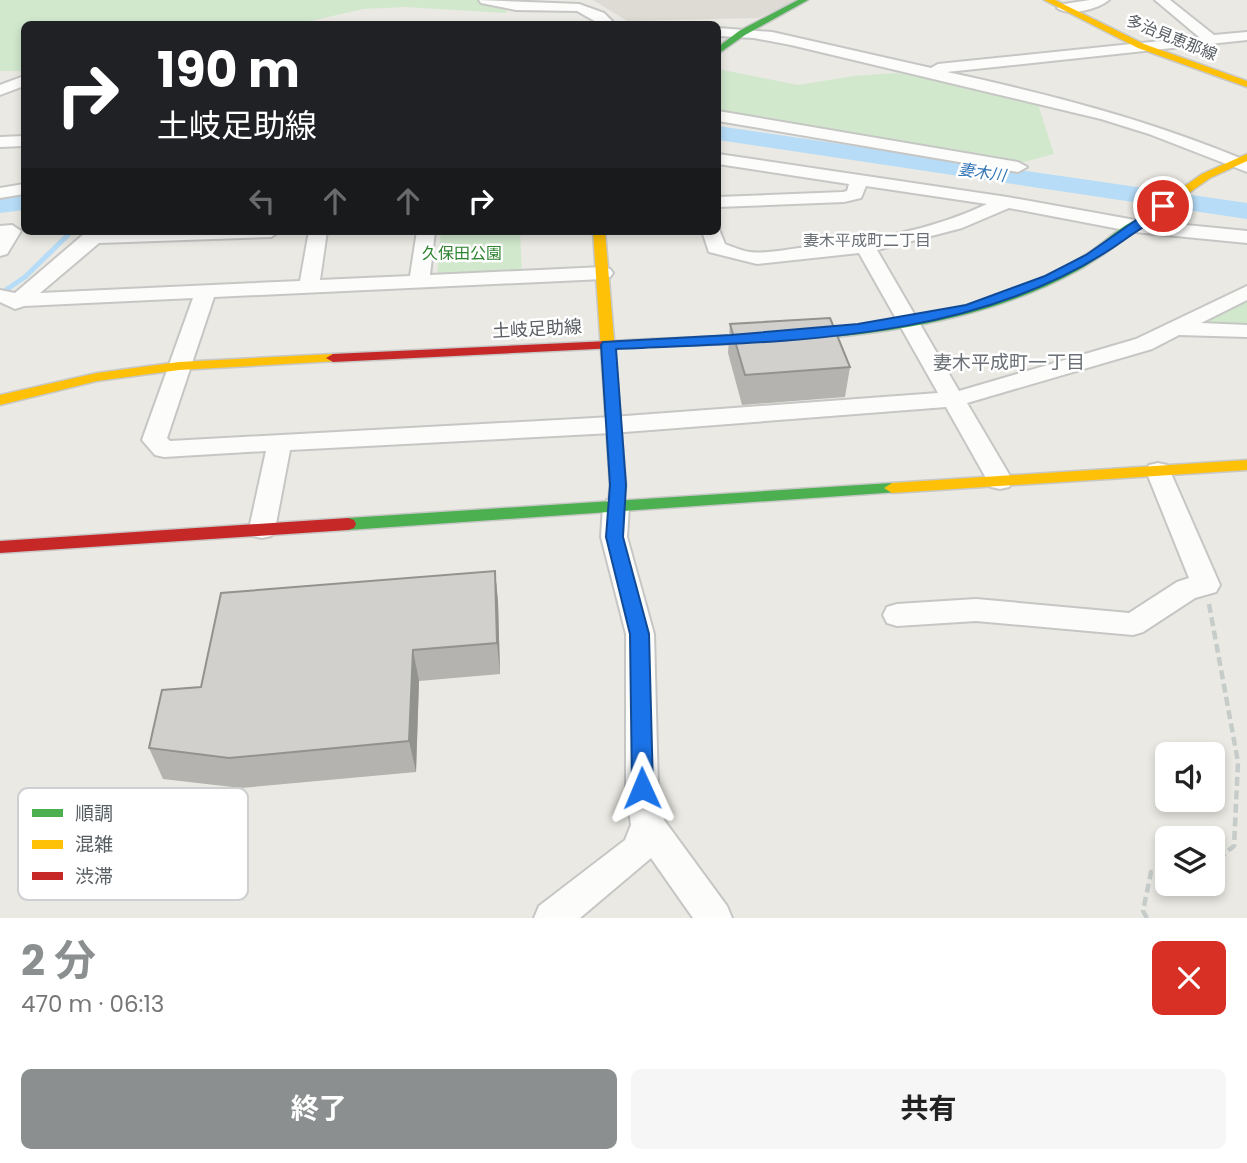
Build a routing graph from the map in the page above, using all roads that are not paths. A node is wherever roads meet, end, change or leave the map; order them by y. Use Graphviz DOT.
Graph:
graph roads {
  1 [pos="486,0"];
  2 [pos="804,0"];
  3 [pos="1048,0"];
  4 [pos="1102,0"];
  5 [pos="1161,0"];
  6 [pos="1064,8"];
  7 [pos="605,21"];
  8 [pos="721,30"];
  9 [pos="742,33"];
  10 [pos="1247,36"];
  11 [pos="1210,38"];
  12 [pos="1141,46"];
  13 [pos="721,49"];
  14 [pos="917,70"];
  15 [pos="21,82"];
  16 [pos="1247,84"];
  17 [pos="0,90"];
  18 [pos="721,117"];
  19 [pos="21,141"];
  20 [pos="0,142"];
  21 [pos="721,159"];
  22 [pos="1239,163"];
  23 [pos="1018,167"];
  24 [pos="859,181"];
  25 [pos="21,190"];
  26 [pos="0,193"];
  27 [pos="721,202"];
  28 [pos="1007,202"];
  29 [pos="1140,223"];
  30 [pos="0,232"];
  31 [pos="99,235"];
  32 [pos="316,235"];
  33 [pos="425,235"];
  34 [pos="600,235"];
  35 [pos="712,235"];
  36 [pos="1247,237"];
  37 [pos="865,246"];
  38 [pos="0,250"];
  39 [pos="603,273"];
  40 [pos="419,281"];
  41 [pos="309,285"];
  42 [pos="206,291"];
  43 [pos="1247,292"];
  44 [pos="10,298"];
  45 [pos="0,313"];
  46 [pos="908,321"];
  47 [pos="1177,329"];
  48 [pos="1247,331"];
  49 [pos="608,345"];
  50 [pos="179,366"];
  51 [pos="955,399"];
  52 [pos="0,400"];
  53 [pos="612,425"];
  54 [pos="280,442"];
  55 [pos="1247,465"];
  56 [pos="1158,471"];
  57 [pos="1000,481"];
  58 [pos="616,506"];
  59 [pos="262,529"];
  60 [pos="0,547"];
  61 [pos="897,615"];
  62 [pos="648,825"];
  63 [pos="552,918"];
  64 [pos="714,918"];
  1 -- 7 [label="street"];
  2 -- 9 [label="main road"];
  3 -- 6 [label="main road, 多治見恵那線"];
  4 -- 6 [label="street"];
  5 -- 11 [label="street"];
  6 -- 12 [label="main road, 多治見恵那線"];
  8 -- 9 [label="street"];
  9 -- 13 [label="main road"];
  9 -- 14 [label="street"];
  10 -- 11 [label="street"];
  11 -- 12 [label="street"];
  12 -- 14 [label="street"];
  12 -- 16 [label="main road, 多治見恵那線"];
  14 -- 22 [label="street"];
  15 -- 17 [label="street"];
  18 -- 23 [label="street"];
  19 -- 20 [label="street"];
  21 -- 24 [label="street"];
  22 -- 29 [label="main road, 土岐足助線"];
  24 -- 27 [label="street"];
  24 -- 28 [label="street"];
  25 -- 26 [label="street"];
  28 -- 29 [label="street"];
  28 -- 37 [label="street"];
  29 -- 36 [label="street"];
  29 -- 46 [label="main road, 土岐足助線"];
  30 -- 38 [label="street"];
  31 -- 44 [label="street"];
  32 -- 41 [label="street"];
  33 -- 40 [label="street"];
  34 -- 39 [label="main road"];
  35 -- 37 [label="street"];
  37 -- 46 [label="street"];
  39 -- 40 [label="street"];
  39 -- 49 [label="main road"];
  40 -- 41 [label="street"];
  41 -- 42 [label="street"];
  42 -- 44 [label="street"];
  42 -- 50 [label="street"];
  43 -- 47 [label="street"];
  44 -- 45 [label="street"];
  46 -- 49 [label="main road, 土岐足助線"];
  46 -- 51 [label="street"];
  47 -- 48 [label="street"];
  47 -- 51 [label="street"];
  49 -- 50 [label="main road, 土岐足助線"];
  49 -- 53 [label="main road"];
  50 -- 52 [label="main road, 土岐足助線"];
  50 -- 54 [label="street"];
  51 -- 53 [label="street"];
  51 -- 57 [label="street"];
  53 -- 54 [label="street"];
  53 -- 58 [label="main road"];
  54 -- 59 [label="street"];
  55 -- 56 [label="main road"];
  56 -- 57 [label="main road"];
  56 -- 61 [label="street"];
  57 -- 58 [label="main road"];
  58 -- 59 [label="main road"];
  58 -- 62 [label="street"];
  59 -- 60 [label="main road"];
  62 -- 63 [label="street"];
  62 -- 64 [label="street"];
}
